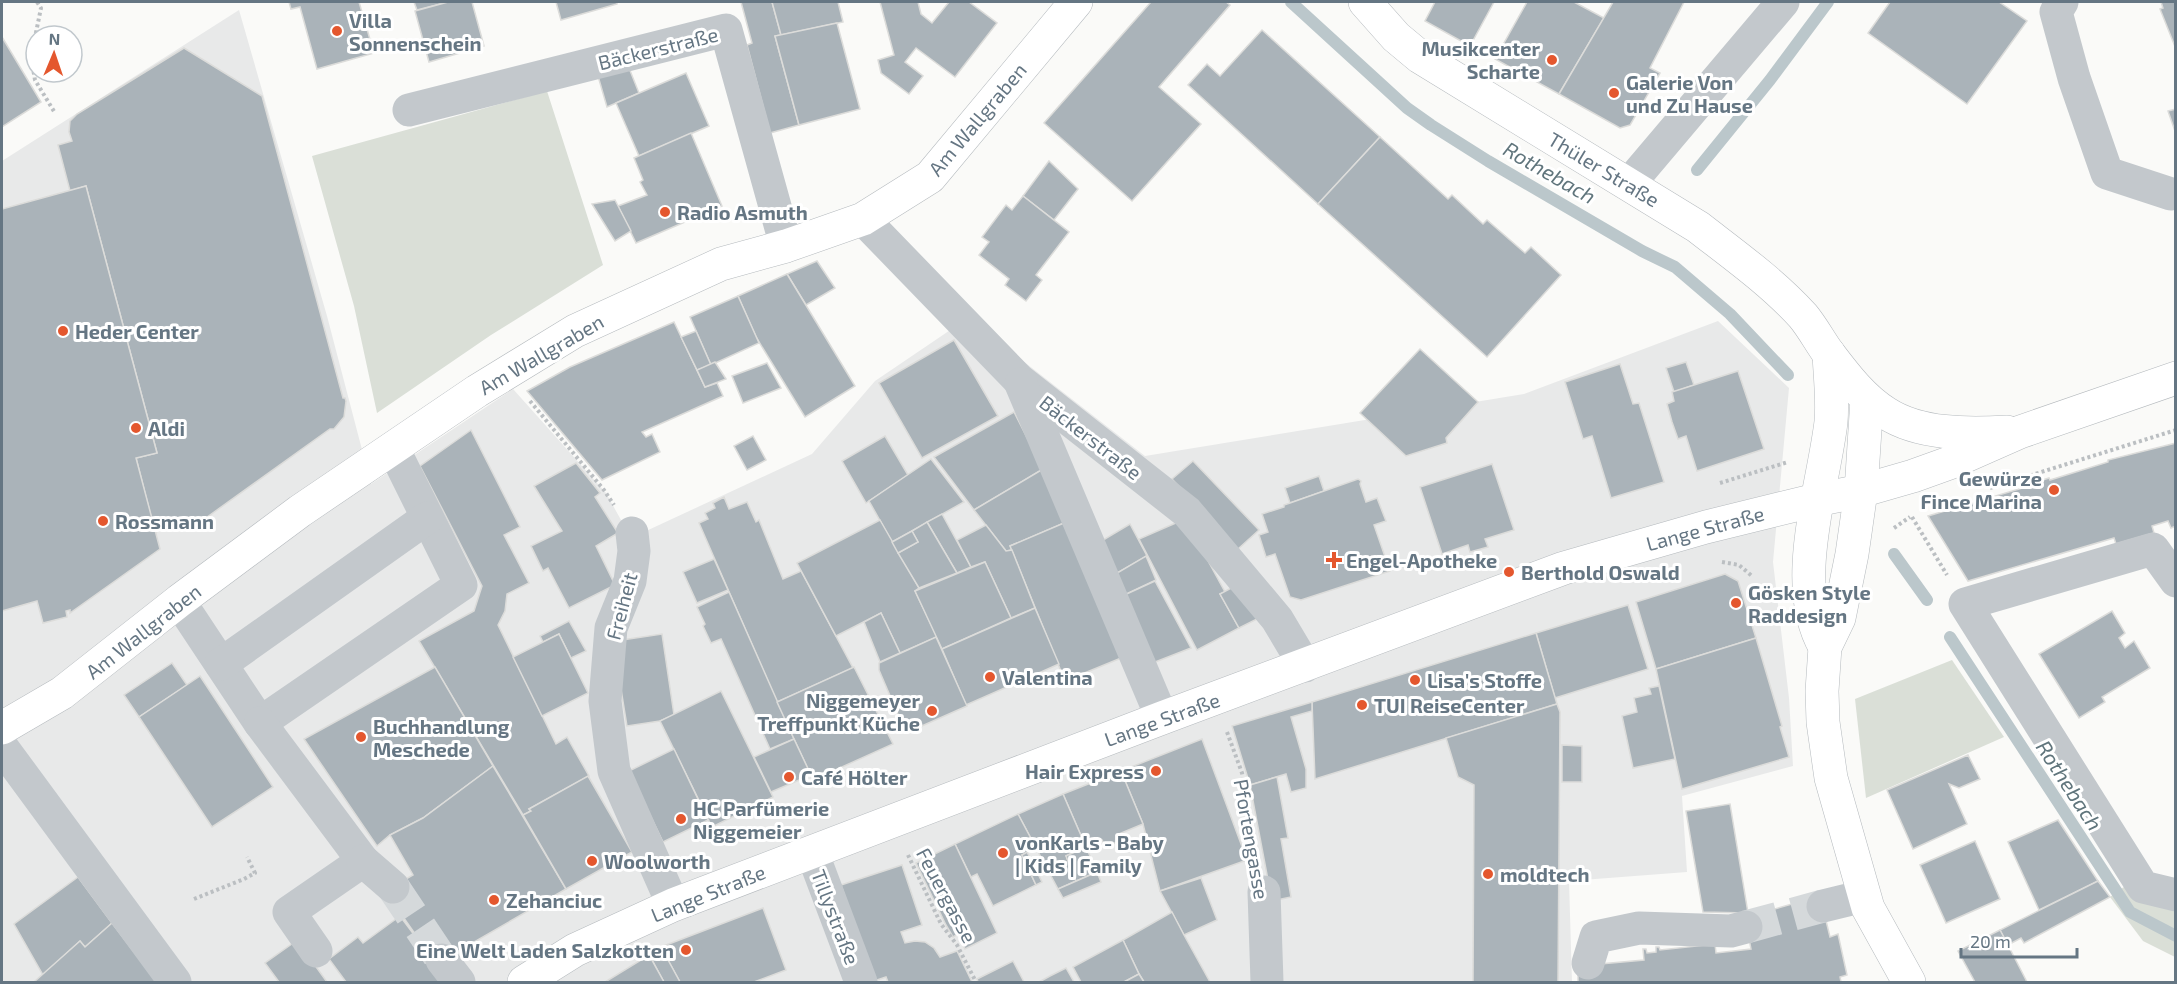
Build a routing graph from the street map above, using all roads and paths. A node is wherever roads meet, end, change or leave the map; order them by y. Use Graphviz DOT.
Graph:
graph roads {
  1 [pos="37,2"];
  2 [pos="1076,2"];
  3 [pos="1365,2"];
  4 [pos="1783,2"];
  5 [pos="2062,2"];
  6 [pos="409,110"];
  7 [pos="55,112"];
  8 [pos="1629,184"];
  9 [pos="2171,194"];
  10 [pos="863,219"];
  11 [pos="786,246"];
  12 [pos="1829,354"];
  13 [pos="507,372"];
  14 [pos="2175,378"];
  15 [pos="1019,380"];
  16 [pos="1868,399"];
  17 [pos="2175,430"];
  18 [pos="2020,432"];
  19 [pos="393,448"];
  20 [pos="1789,462"];
  21 [pos="1717,484"];
  22 [pos="1983,490"];
  23 [pos="1861,491"];
  24 [pos="1816,500"];
  25 [pos="1919,512"];
  26 [pos="1912,517"];
  27 [pos="427,518"];
  28 [pos="1890,531"];
  29 [pos="632,533"];
  30 [pos="1715,562"];
  31 [pos="1752,576"];
  32 [pos="2175,581"];
  33 [pos="179,601"];
  34 [pos="1965,604"];
  35 [pos="1825,647"];
  36 [pos="221,664"];
  37 [pos="1305,666"];
  38 [pos="1215,699"];
  39 [pos="1162,718"];
  40 [pos="260,723"];
  41 [pos="2,728"];
  42 [pos="2,747"];
  43 [pos="891,822"];
  44 [pos="812,852"];
  45 [pos="247,857"];
  46 [pos="363,861"];
  47 [pos="393,886"];
  48 [pos="1264,892"];
  49 [pos="1864,896"];
  50 [pos="2175,896"];
  51 [pos="194,899"];
  52 [pos="673,905"];
  53 [pos="1823,906"];
  54 [pos="1737,936"];
  55 [pos="316,951"];
  56 [pos="1588,963"];
  57 [pos="175,982"];
  58 [pos="524,982"];
  59 [pos="861,982"];
  60 [pos="976,982"];
  61 [pos="1267,982"];
  62 [pos="1909,982"];
  1 -- 7 [label="path"];
  2 -- 10 [label="main road, Am Wallgraben"];
  3 -- 8 [label="main road, Thüler Straße"];
  4 -- 8 [label="street"];
  5 -- 9 [label="street"];
  6 -- 11 [label="street, Bäckerstraße"];
  8 -- 12 [label="main road, Thüler Straße"];
  10 -- 11 [label="main road, Am Wallgraben"];
  10 -- 15 [label="street, Bäckerstraße"];
  11 -- 13 [label="main road, Am Wallgraben"];
  12 -- 16 [label="main road, Thüler Straße"];
  12 -- 24 [label="main road"];
  13 -- 19 [label="main road, Am Wallgraben"];
  13 -- 29 [label="path"];
  14 -- 18 [label="main road"];
  15 -- 37 [label="street, Bäckerstraße"];
  15 -- 39 [label="street"];
  16 -- 18 [label="main road, Thüler Straße"];
  16 -- 23 [label="main road"];
  17 -- 22 [label="path"];
  18 -- 23 [label="main road, Lange Straße"];
  19 -- 27 [label="street"];
  19 -- 33 [label="main road, Am Wallgraben"];
  20 -- 21 [label="path"];
  23 -- 24 [label="main road, Lange Straße"];
  23 -- 35 [label="main road"];
  24 -- 35 [label="main road"];
  24 -- 37 [label="main road, Lange Straße"];
  25 -- 26 [label="path"];
  26 -- 28 [label="path"];
  26 -- 34 [label="path"];
  27 -- 36 [label="street"];
  27 -- 40 [label="street"];
  29 -- 52 [label="street, Freiheit"];
  30 -- 31 [label="path"];
  32 -- 34 [label="street"];
  33 -- 36 [label="street"];
  33 -- 41 [label="main road, Am Wallgraben"];
  34 -- 50 [label="street"];
  35 -- 49 [label="main road"];
  36 -- 40 [label="street"];
  37 -- 38 [label="main road, Lange Straße"];
  38 -- 39 [label="main road, Lange Straße"];
  38 -- 48 [label="path, Pfortengasse"];
  39 -- 43 [label="main road, Lange Straße"];
  40 -- 46 [label="street"];
  42 -- 57 [label="street"];
  43 -- 44 [label="main road, Lange Straße"];
  43 -- 60 [label="path, Feuergasse"];
  44 -- 52 [label="main road, Lange Straße"];
  44 -- 59 [label="street, Tillystraße"];
  45 -- 51 [label="path"];
  46 -- 47 [label="street"];
  46 -- 55 [label="street"];
  48 -- 61 [label="street, Pfortengasse"];
  49 -- 53 [label="street"];
  49 -- 62 [label="main road"];
  52 -- 58 [label="main road, Lange Straße"];
  54 -- 56 [label="street"];
}
